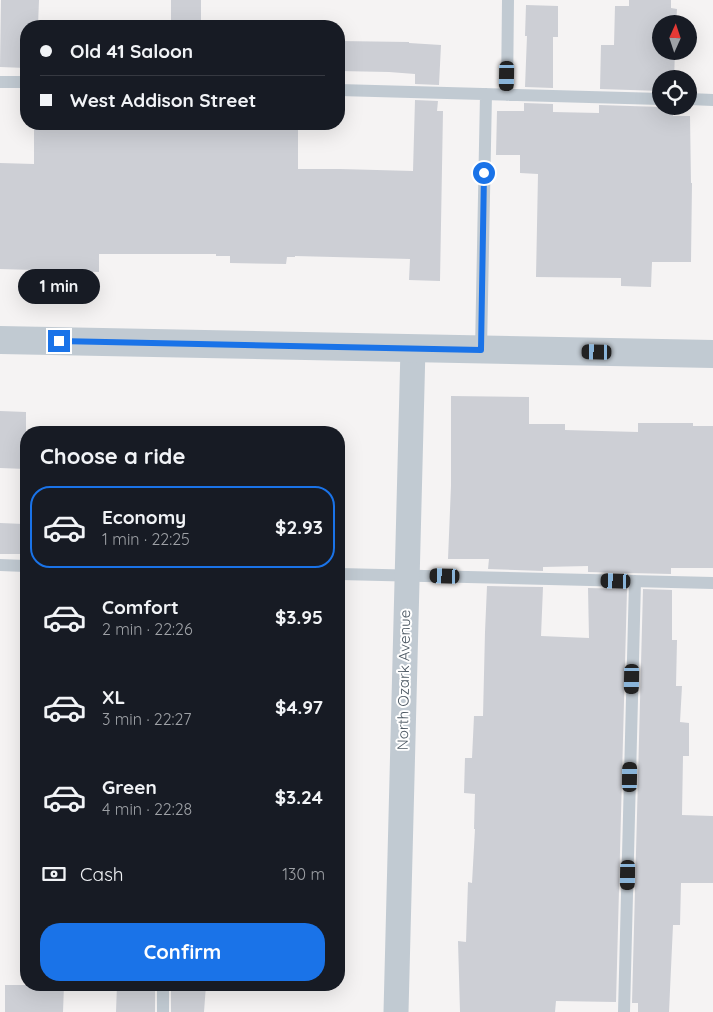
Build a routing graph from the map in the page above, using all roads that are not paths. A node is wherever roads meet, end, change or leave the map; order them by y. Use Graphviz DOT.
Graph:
graph roads {
  1 [pos="508,0"];
  2 [pos="0,82"];
  3 [pos="20,82"];
  4 [pos="345,90"];
  5 [pos="486,94"];
  6 [pos="507,95"];
  7 [pos="652,99"];
  8 [pos="697,99"];
  9 [pos="713,100"];
  10 [pos="0,340"];
  11 [pos="413,348"];
  12 [pos="481,350"];
  13 [pos="713,354"];
  14 [pos="0,565"];
  15 [pos="20,566"];
  16 [pos="345,574"];
  17 [pos="407,575"];
  18 [pos="635,581"];
  19 [pos="713,583"];
  20 [pos="163,991"];
  21 [pos="163,1012"];
  22 [pos="396,1012"];
  23 [pos="624,1012"];
  1 -- 6 [label="lane"];
  2 -- 3 [label="lane"];
  4 -- 5 [label="lane"];
  5 -- 6 [label="lane"];
  5 -- 12 [label="lane"];
  6 -- 7 [label="lane"];
  8 -- 9 [label="lane"];
  10 -- 11 [label="street"];
  11 -- 12 [label="street"];
  11 -- 17 [label="street, North Ozark Avenue"];
  12 -- 13 [label="street"];
  14 -- 15 [label="lane"];
  16 -- 17 [label="lane"];
  17 -- 18 [label="lane"];
  17 -- 22 [label="street, North Ozark Avenue"];
  18 -- 19 [label="lane"];
  18 -- 23 [label="lane"];
  20 -- 21 [label="lane"];
}
